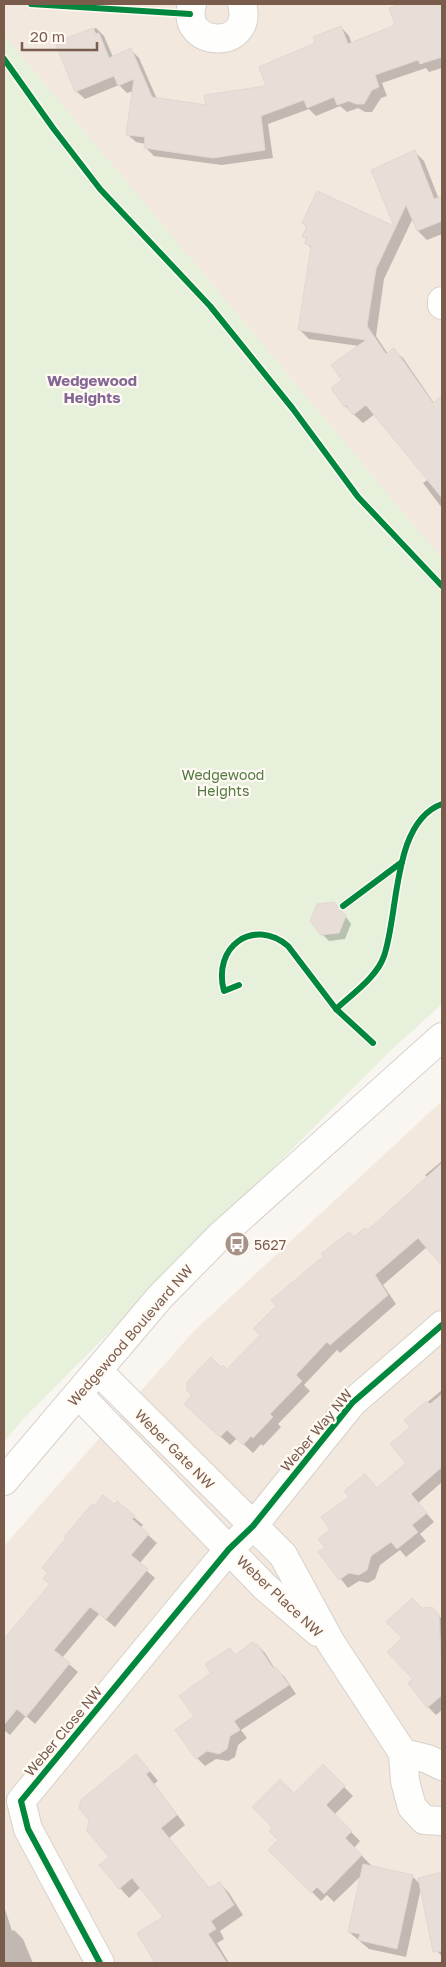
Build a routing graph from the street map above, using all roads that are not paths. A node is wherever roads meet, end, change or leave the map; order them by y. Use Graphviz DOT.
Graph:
graph roads {
  1 [pos="192,4"];
  2 [pos="242,4"];
  3 [pos="442,301"];
  4 [pos="442,305"];
  5 [pos="442,1037"];
  6 [pos="442,1325"];
  7 [pos="98,1371"];
  8 [pos="78,1394"];
  9 [pos="4,1481"];
  10 [pos="241,1538"];
  11 [pos="403,1752"];
  12 [pos="442,1766"];
  13 [pos="442,1821"];
  14 [pos="100,1963"];
  1 -- 2 [label="street"];
  3 -- 4 [label="street"];
  5 -- 7 [label="street, Wedgewood Boulevard NW"];
  6 -- 10 [label="street, Weber Way NW"];
  7 -- 8 [label="street, Wedgewood Boulevard NW"];
  7 -- 10 [label="street, Weber Gate NW"];
  8 -- 9 [label="street, Wedgewood Boulevard NW"];
  8 -- 10 [label="street"];
  10 -- 11 [label="street, Weber Place NW"];
  10 -- 14 [label="street, Weber Close NW"];
  11 -- 12 [label="street"];
  11 -- 13 [label="street, Weber Place NW"];
}
